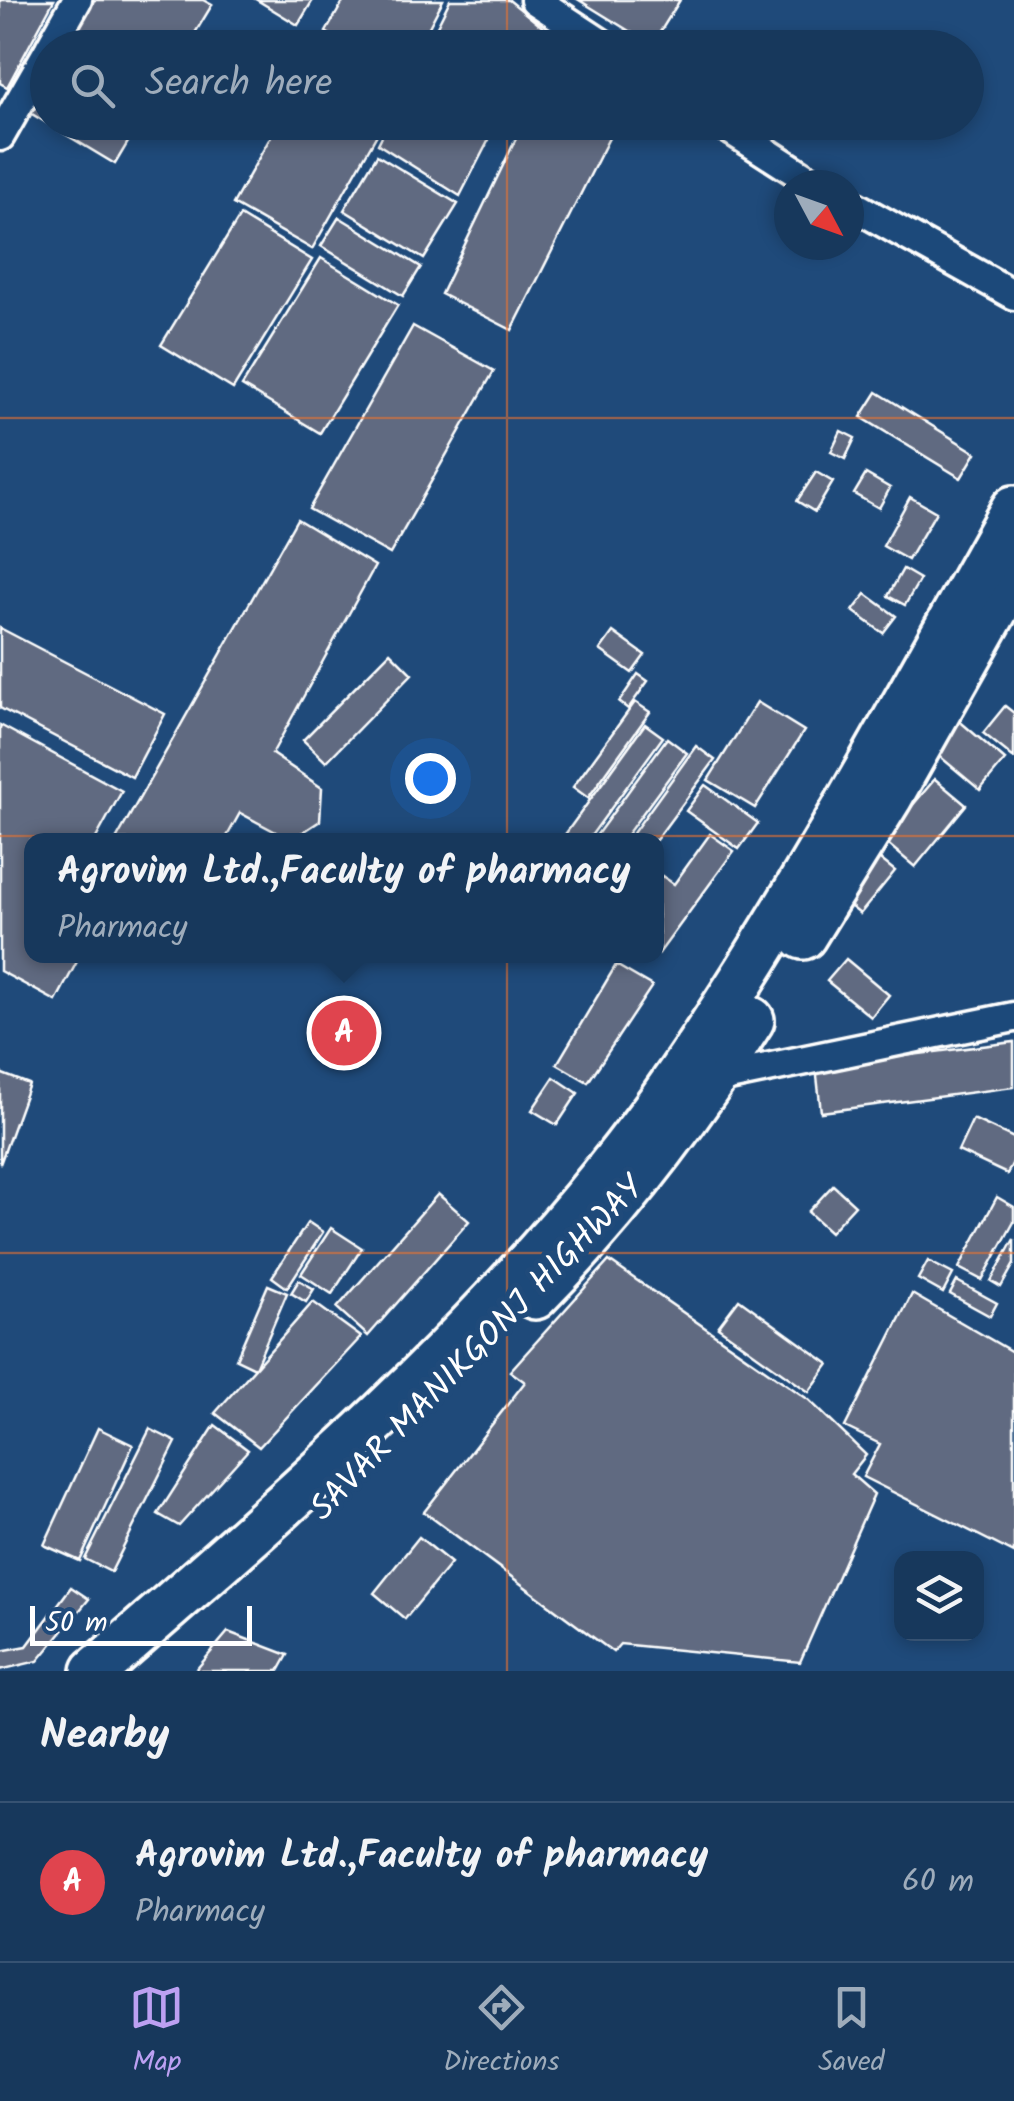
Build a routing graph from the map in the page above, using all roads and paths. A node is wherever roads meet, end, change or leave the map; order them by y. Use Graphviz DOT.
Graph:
graph roads {
  1 [pos="77,0"];
  2 [pos="535,0"];
  3 [pos="60,30"];
  4 [pos="581,30"];
  5 [pos="30,83"];
  6 [pos="0,136"];
  7 [pos="747,140"];
  8 [pos="794,170"];
  9 [pos="864,211"];
  10 [pos="1014,295"];
  11 [pos="1014,509"];
  12 [pos="1014,576"];
  13 [pos="1014,1017"];
  14 [pos="714,1078"];
  15 [pos="95,1671"];
  16 [pos="141,1671"];
  1 -- 3 [label="street"];
  2 -- 4 [label="street"];
  5 -- 6 [label="street"];
  7 -- 8 [label="street"];
  9 -- 10 [label="street"];
  11 -- 15 [label="main road"];
  12 -- 14 [label="main road, SAVAR MANIKGONJ HIGHWAY"];
  13 -- 14 [label="street"];
  14 -- 16 [label="main road, SAVAR MANIKGONJ HIGHWAY"];
}
